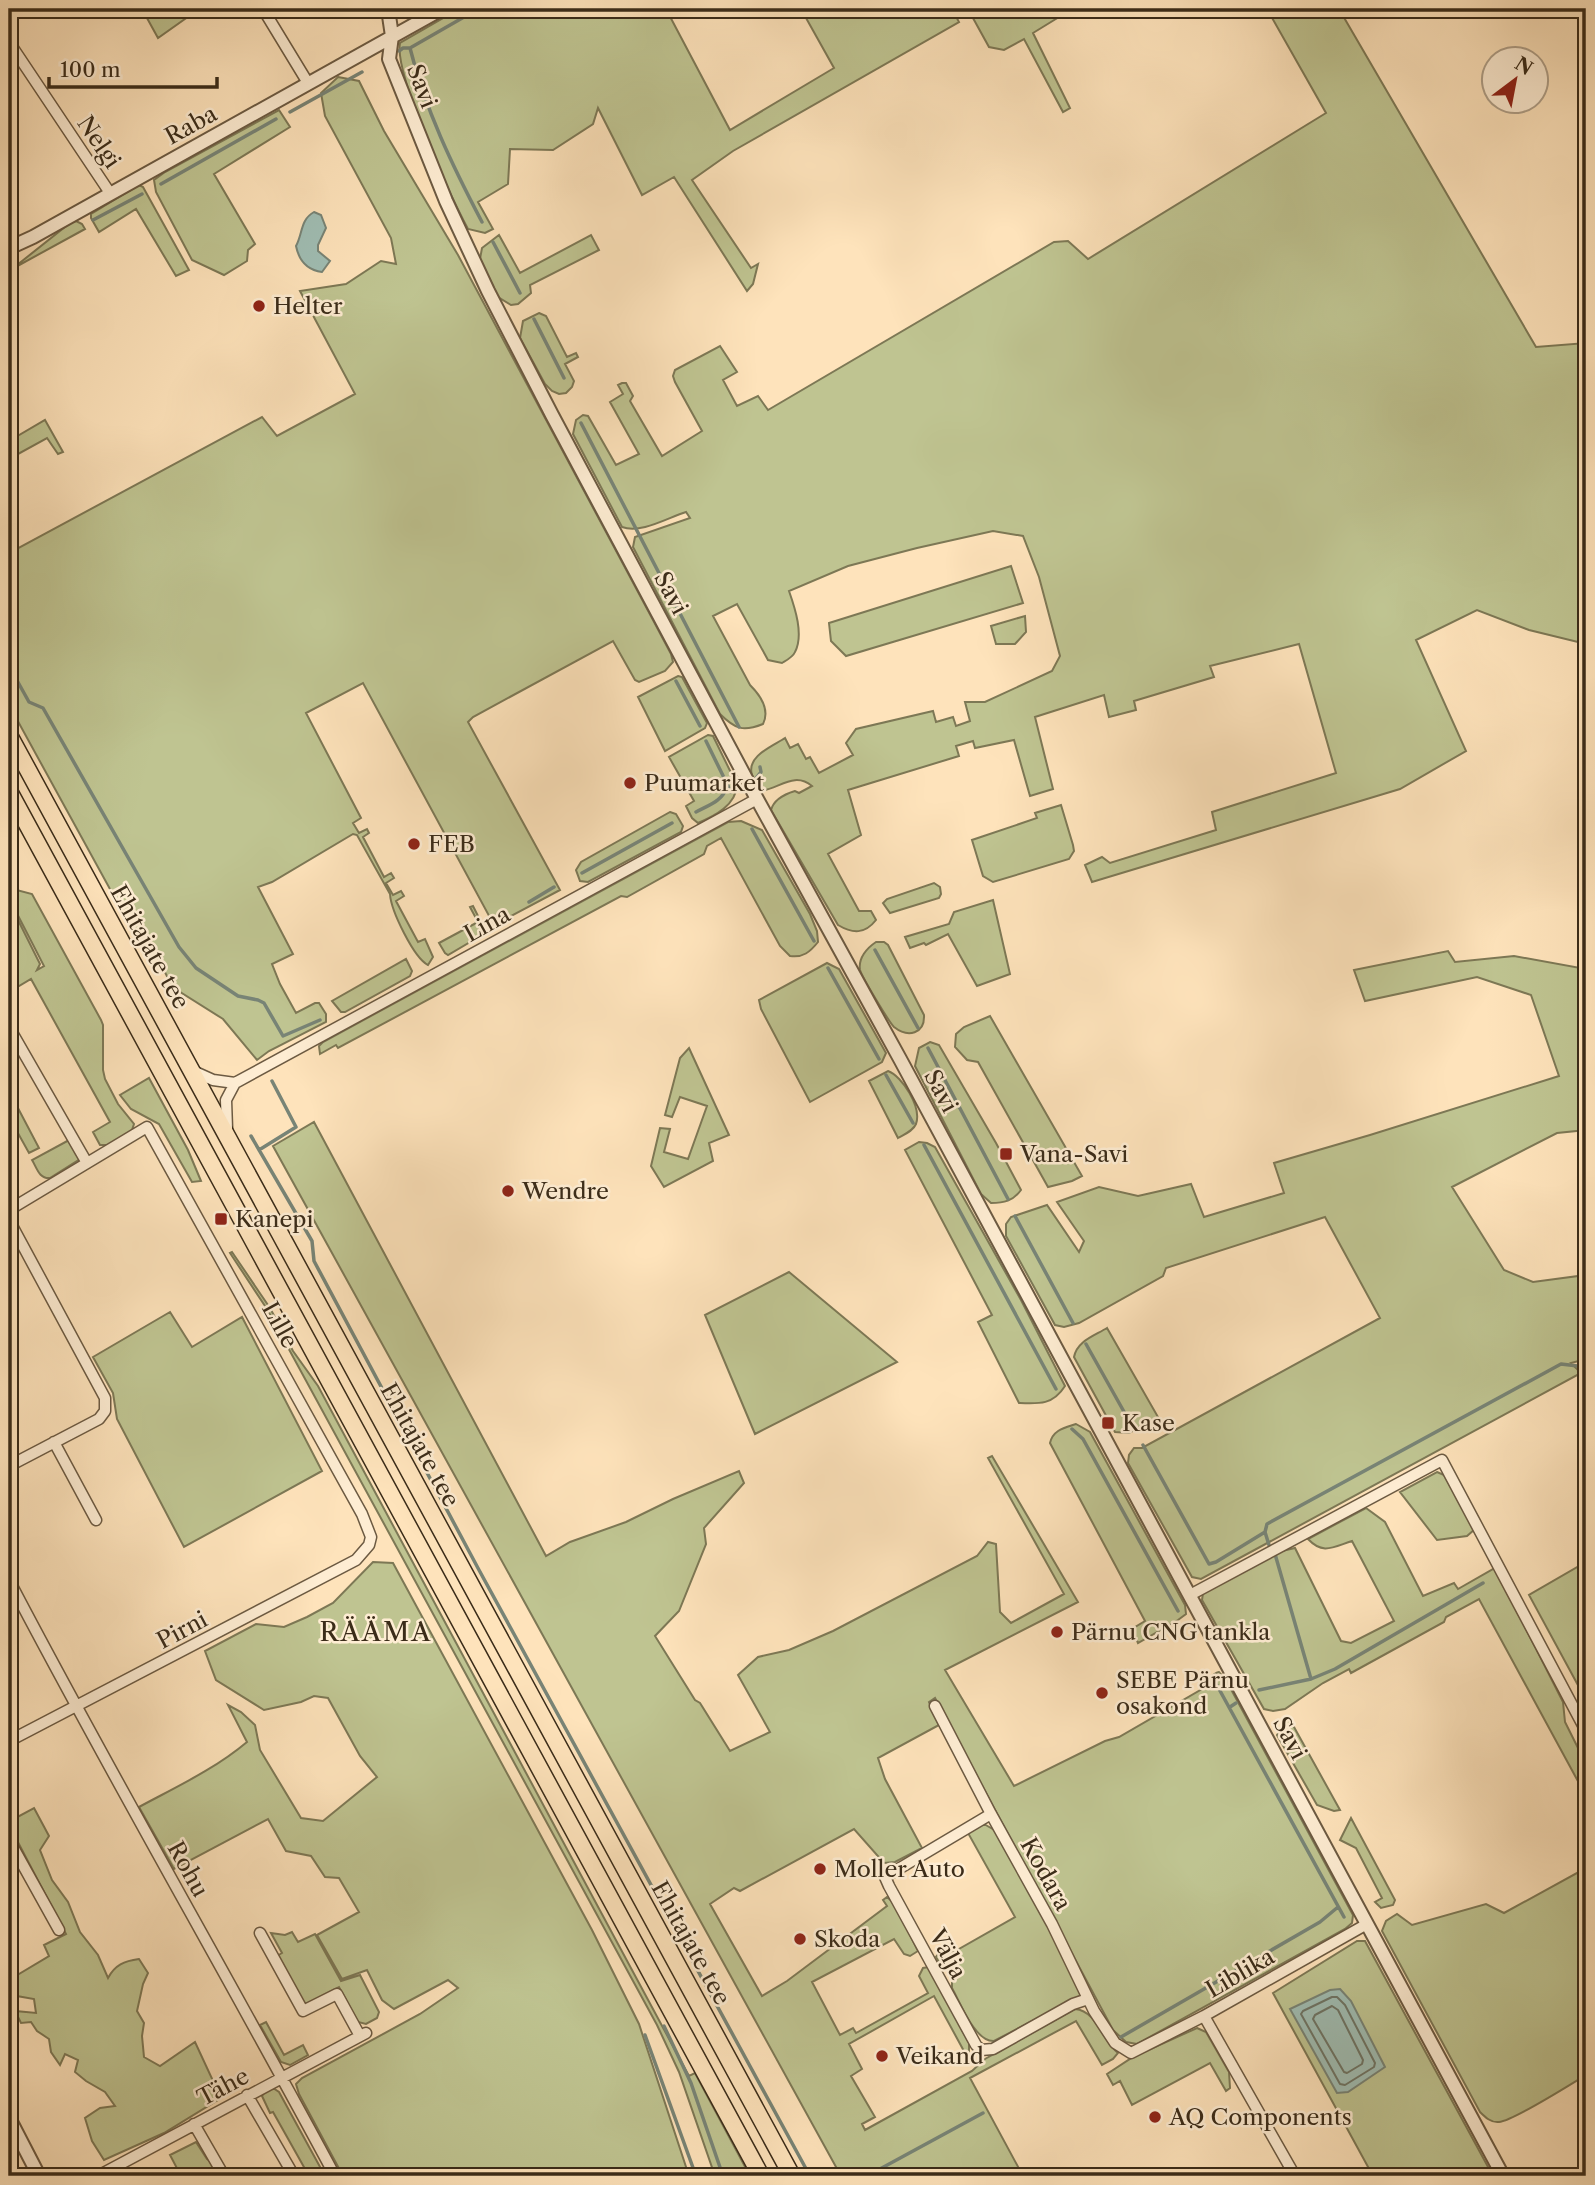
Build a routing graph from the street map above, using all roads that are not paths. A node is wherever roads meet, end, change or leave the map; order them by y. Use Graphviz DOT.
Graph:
graph roads {
  1 [pos="264,9"];
  2 [pos="388,9"];
  3 [pos="442,9"];
  4 [pos="392,36"];
  5 [pos="9,45"];
  6 [pos="308,83"];
  7 [pos="110,193"];
  8 [pos="33,237"];
  9 [pos="9,248"];
  10 [pos="9,256"];
  11 [pos="9,735"];
  12 [pos="9,791"];
  13 [pos="757,799"];
  14 [pos="10,1029"];
  15 [pos="192,1071"];
  16 [pos="235,1083"];
  17 [pos="227,1137"];
  18 [pos="86,1163"];
  19 [pos="9,1210"];
  20 [pos="9,1220"];
  21 [pos="54,1442"];
  22 [pos="9,1466"];
  23 [pos="96,1520"];
  24 [pos="369,1545"];
  25 [pos="9,1580"];
  26 [pos="1190,1595"];
  27 [pos="935,1706"];
  28 [pos="76,1707"];
  29 [pos="1586,1731"];
  30 [pos="9,1741"];
  31 [pos="991,1814"];
  32 [pos="9,1839"];
  33 [pos="1367,1924"];
  34 [pos="59,1930"];
  35 [pos="260,1933"];
  36 [pos="1088,1999"];
  37 [pos="1204,2016"];
  38 [pos="1131,2053"];
  39 [pos="282,2077"];
  40 [pos="247,2095"];
  41 [pos="9,2119"];
  42 [pos="194,2124"];
  43 [pos="39,2176"];
  44 [pos="98,2176"];
  45 [pos="223,2176"];
  46 [pos="294,2176"];
  47 [pos="335,2176"];
  48 [pos="761,2176"];
  49 [pos="792,2176"];
  50 [pos="1295,2176"];
  51 [pos="1503,2176"];
  1 -- 6 [label="street"];
  2 -- 4 [label="street, Savi"];
  3 -- 4 [label="street, Raba"];
  4 -- 6 [label="street, Raba"];
  4 -- 13 [label="street, Savi"];
  5 -- 7 [label="street, Nelgi"];
  6 -- 7 [label="street, Raba"];
  7 -- 8 [label="street, Raba"];
  8 -- 9 [label="street, Raba"];
  8 -- 10 [label="street, Raba"];
  11 -- 15 [label="highway, Ehitajate tee"];
  12 -- 48 [label="highway"];
  13 -- 16 [label="street, Lina"];
  13 -- 26 [label="street, Savi"];
  14 -- 18 [label="street"];
  15 -- 16 [label="street"];
  15 -- 17 [label="highway, Ehitajate tee"];
  16 -- 17 [label="street"];
  17 -- 49 [label="highway, Ehitajate tee"];
  18 -- 19 [label="street"];
  18 -- 24 [label="street, Lille"];
  20 -- 21 [label="street"];
  21 -- 22 [label="street"];
  21 -- 23 [label="street"];
  24 -- 28 [label="street, Pirni"];
  25 -- 28 [label="street, Rohu"];
  26 -- 29 [label="street"];
  26 -- 33 [label="street, Savi"];
  27 -- 31 [label="street, Kodara"];
  28 -- 30 [label="street, Pirni"];
  28 -- 39 [label="street, Rohu"];
  31 -- 36 [label="street, Kodara"];
  31 -- 36 [label="street, Välja"];
  32 -- 34 [label="street"];
  33 -- 37 [label="street, Liblika"];
  33 -- 51 [label="street, Savi"];
  35 -- 39 [label="street, Tähe"];
  36 -- 38 [label="street, Kodara"];
  37 -- 38 [label="street, Liblika"];
  37 -- 50 [label="street"];
  39 -- 40 [label="street, Tähe"];
  39 -- 47 [label="street, Rohu"];
  40 -- 42 [label="street, Tähe"];
  40 -- 46 [label="street"];
  41 -- 43 [label="street"];
  42 -- 44 [label="street, Tähe"];
  42 -- 45 [label="street"];
}
